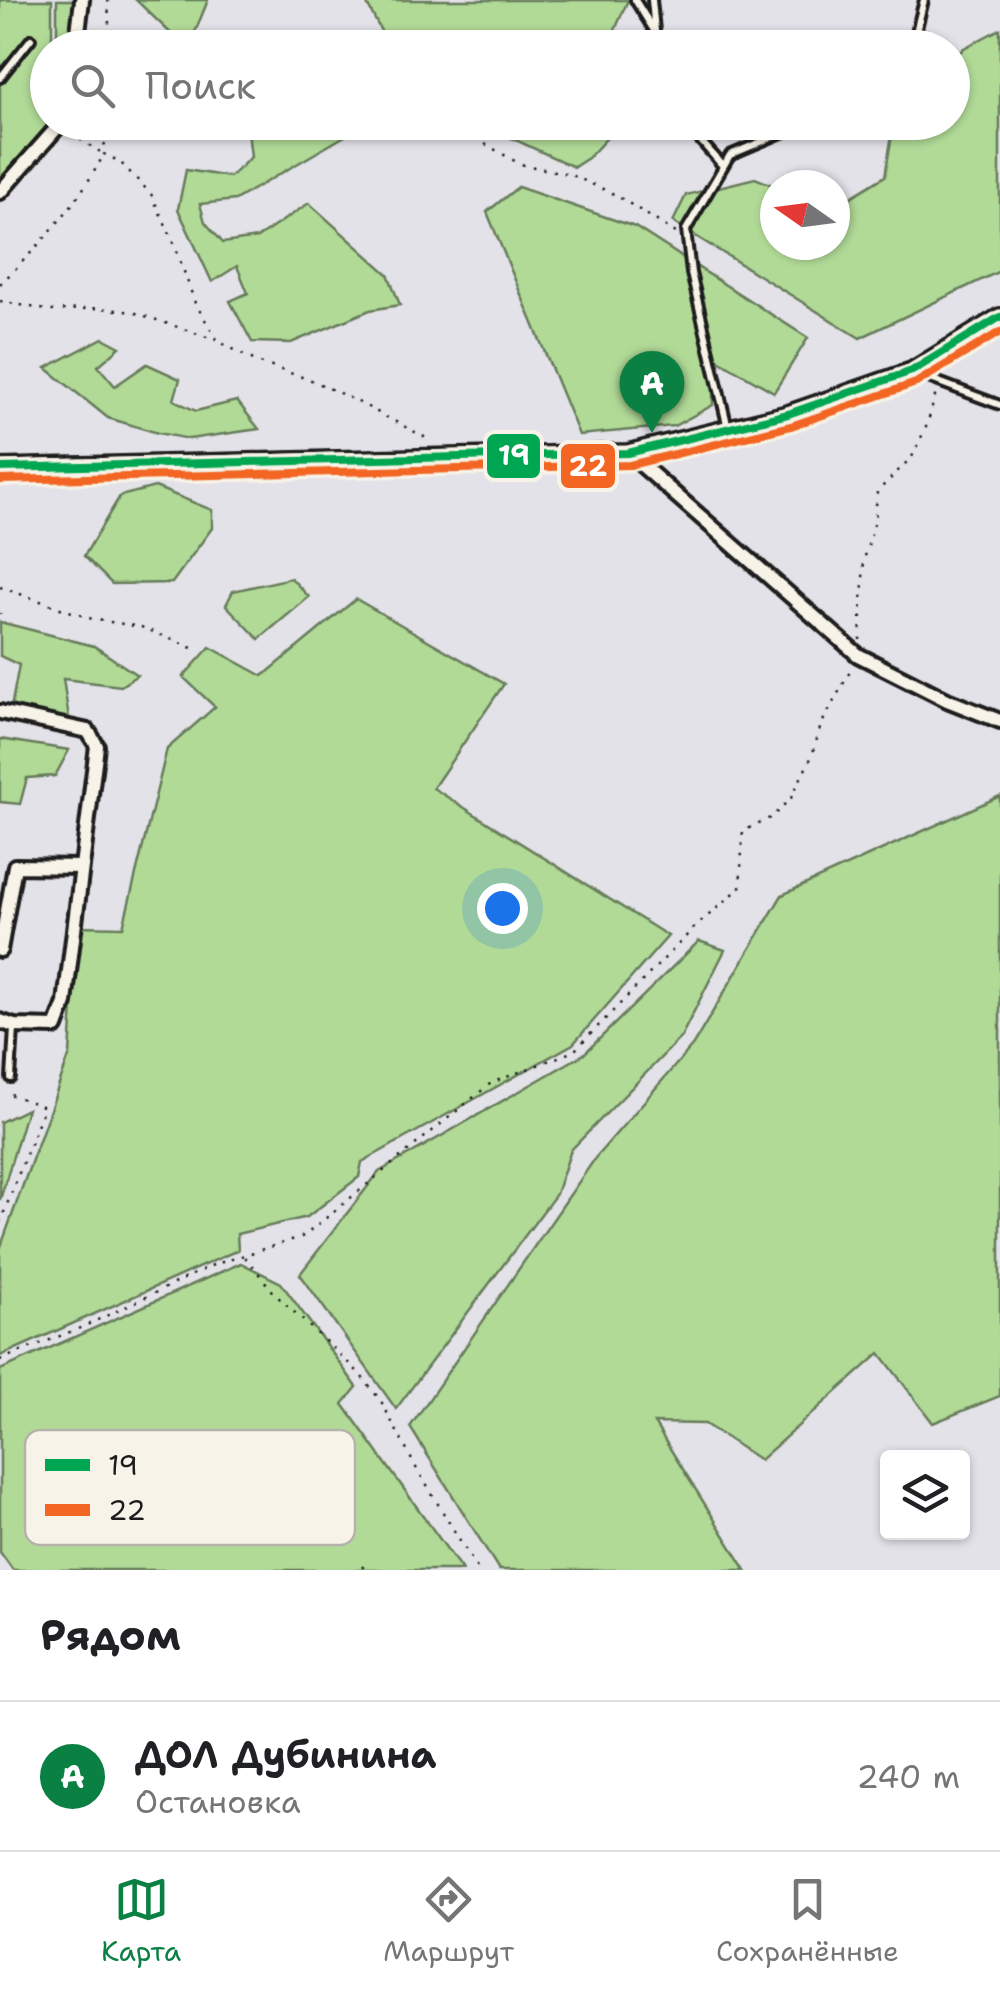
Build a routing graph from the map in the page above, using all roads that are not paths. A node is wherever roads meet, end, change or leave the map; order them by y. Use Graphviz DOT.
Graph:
graph roads {
  1 [pos="82,0"];
  2 [pos="635,0"];
  3 [pos="652,0"];
  4 [pos="924,0"];
  5 [pos="78,30"];
  6 [pos="654,30"];
  7 [pos="655,30"];
  8 [pos="916,30"];
  9 [pos="30,40"];
  10 [pos="0,78"];
  11 [pos="47,140"];
  12 [pos="700,140"];
  13 [pos="765,140"];
  14 [pos="723,166"];
  15 [pos="0,192"];
  16 [pos="1000,317"];
  17 [pos="912,371"];
  18 [pos="1000,405"];
  19 [pos="728,429"];
  20 [pos="628,453"];
  21 [pos="0,468"];
  22 [pos="0,712"];
  23 [pos="1000,721"];
  24 [pos="80,868"];
  25 [pos="0,950"];
  26 [pos="7,1024"];
  27 [pos="10,1078"];
  1 -- 5 [label="street"];
  2 -- 6 [label="lane"];
  3 -- 7 [label="lane"];
  4 -- 8 [label="lane"];
  9 -- 10 [label="lane"];
  11 -- 15 [label="street"];
  12 -- 14 [label="lane"];
  13 -- 14 [label="lane"];
  14 -- 19 [label="lane"];
  16 -- 17 [label="street"];
  17 -- 18 [label="lane"];
  17 -- 19 [label="street"];
  19 -- 20 [label="street"];
  20 -- 21 [label="street"];
  20 -- 23 [label="street"];
  22 -- 24 [label="street"];
  24 -- 25 [label="street"];
  24 -- 26 [label="street"];
  26 -- 27 [label="lane"];
}
